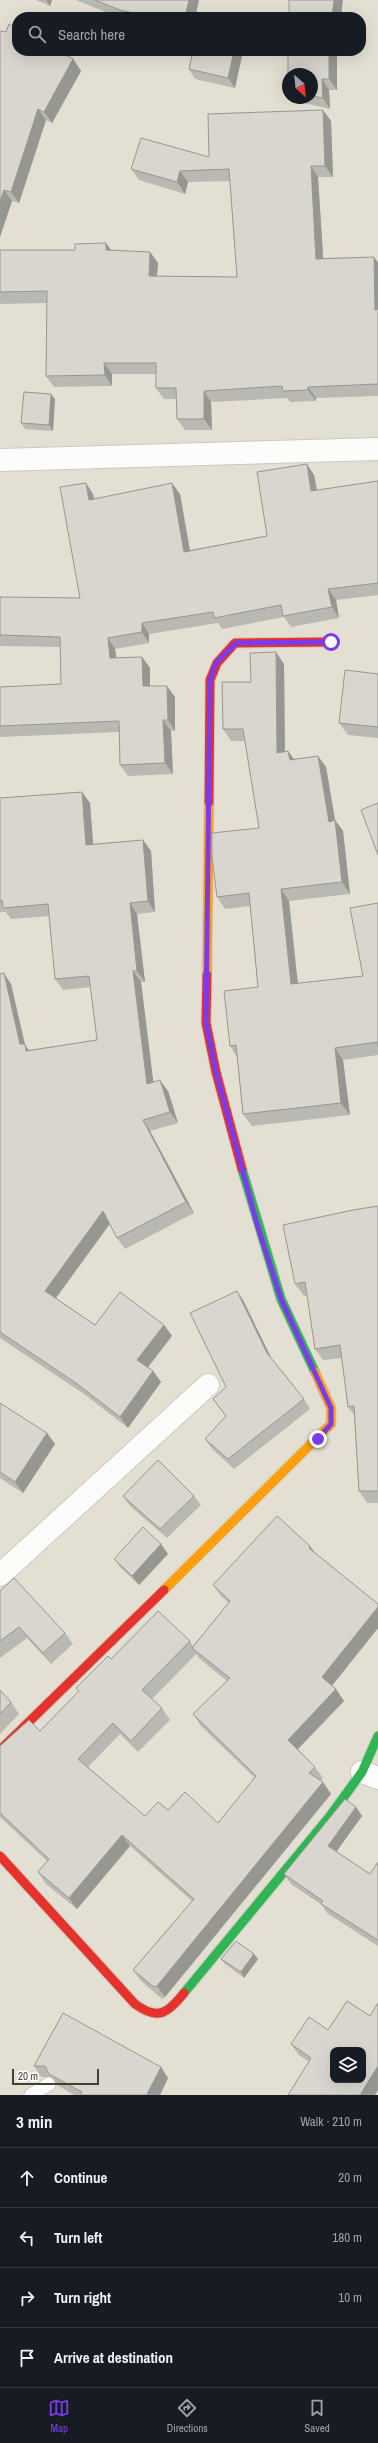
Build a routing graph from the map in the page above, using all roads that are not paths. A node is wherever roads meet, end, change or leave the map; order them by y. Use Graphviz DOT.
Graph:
graph roads {
  1 [pos="378,449"];
  2 [pos="0,460"];
  3 [pos="331,642"];
  4 [pos="208,1385"];
  5 [pos="0,1575"];
  6 [pos="378,1736"];
  7 [pos="0,1750"];
  8 [pos="370,1775"];
  9 [pos="0,1856"];
  10 [pos="49,2084"];
  11 [pos="31,2095"];
  1 -- 2 [label="street"];
  3 -- 7 [label="street"];
  4 -- 5 [label="street"];
  6 -- 8 [label="street"];
  8 -- 9 [label="street"];
  10 -- 11 [label="lane"];
}
